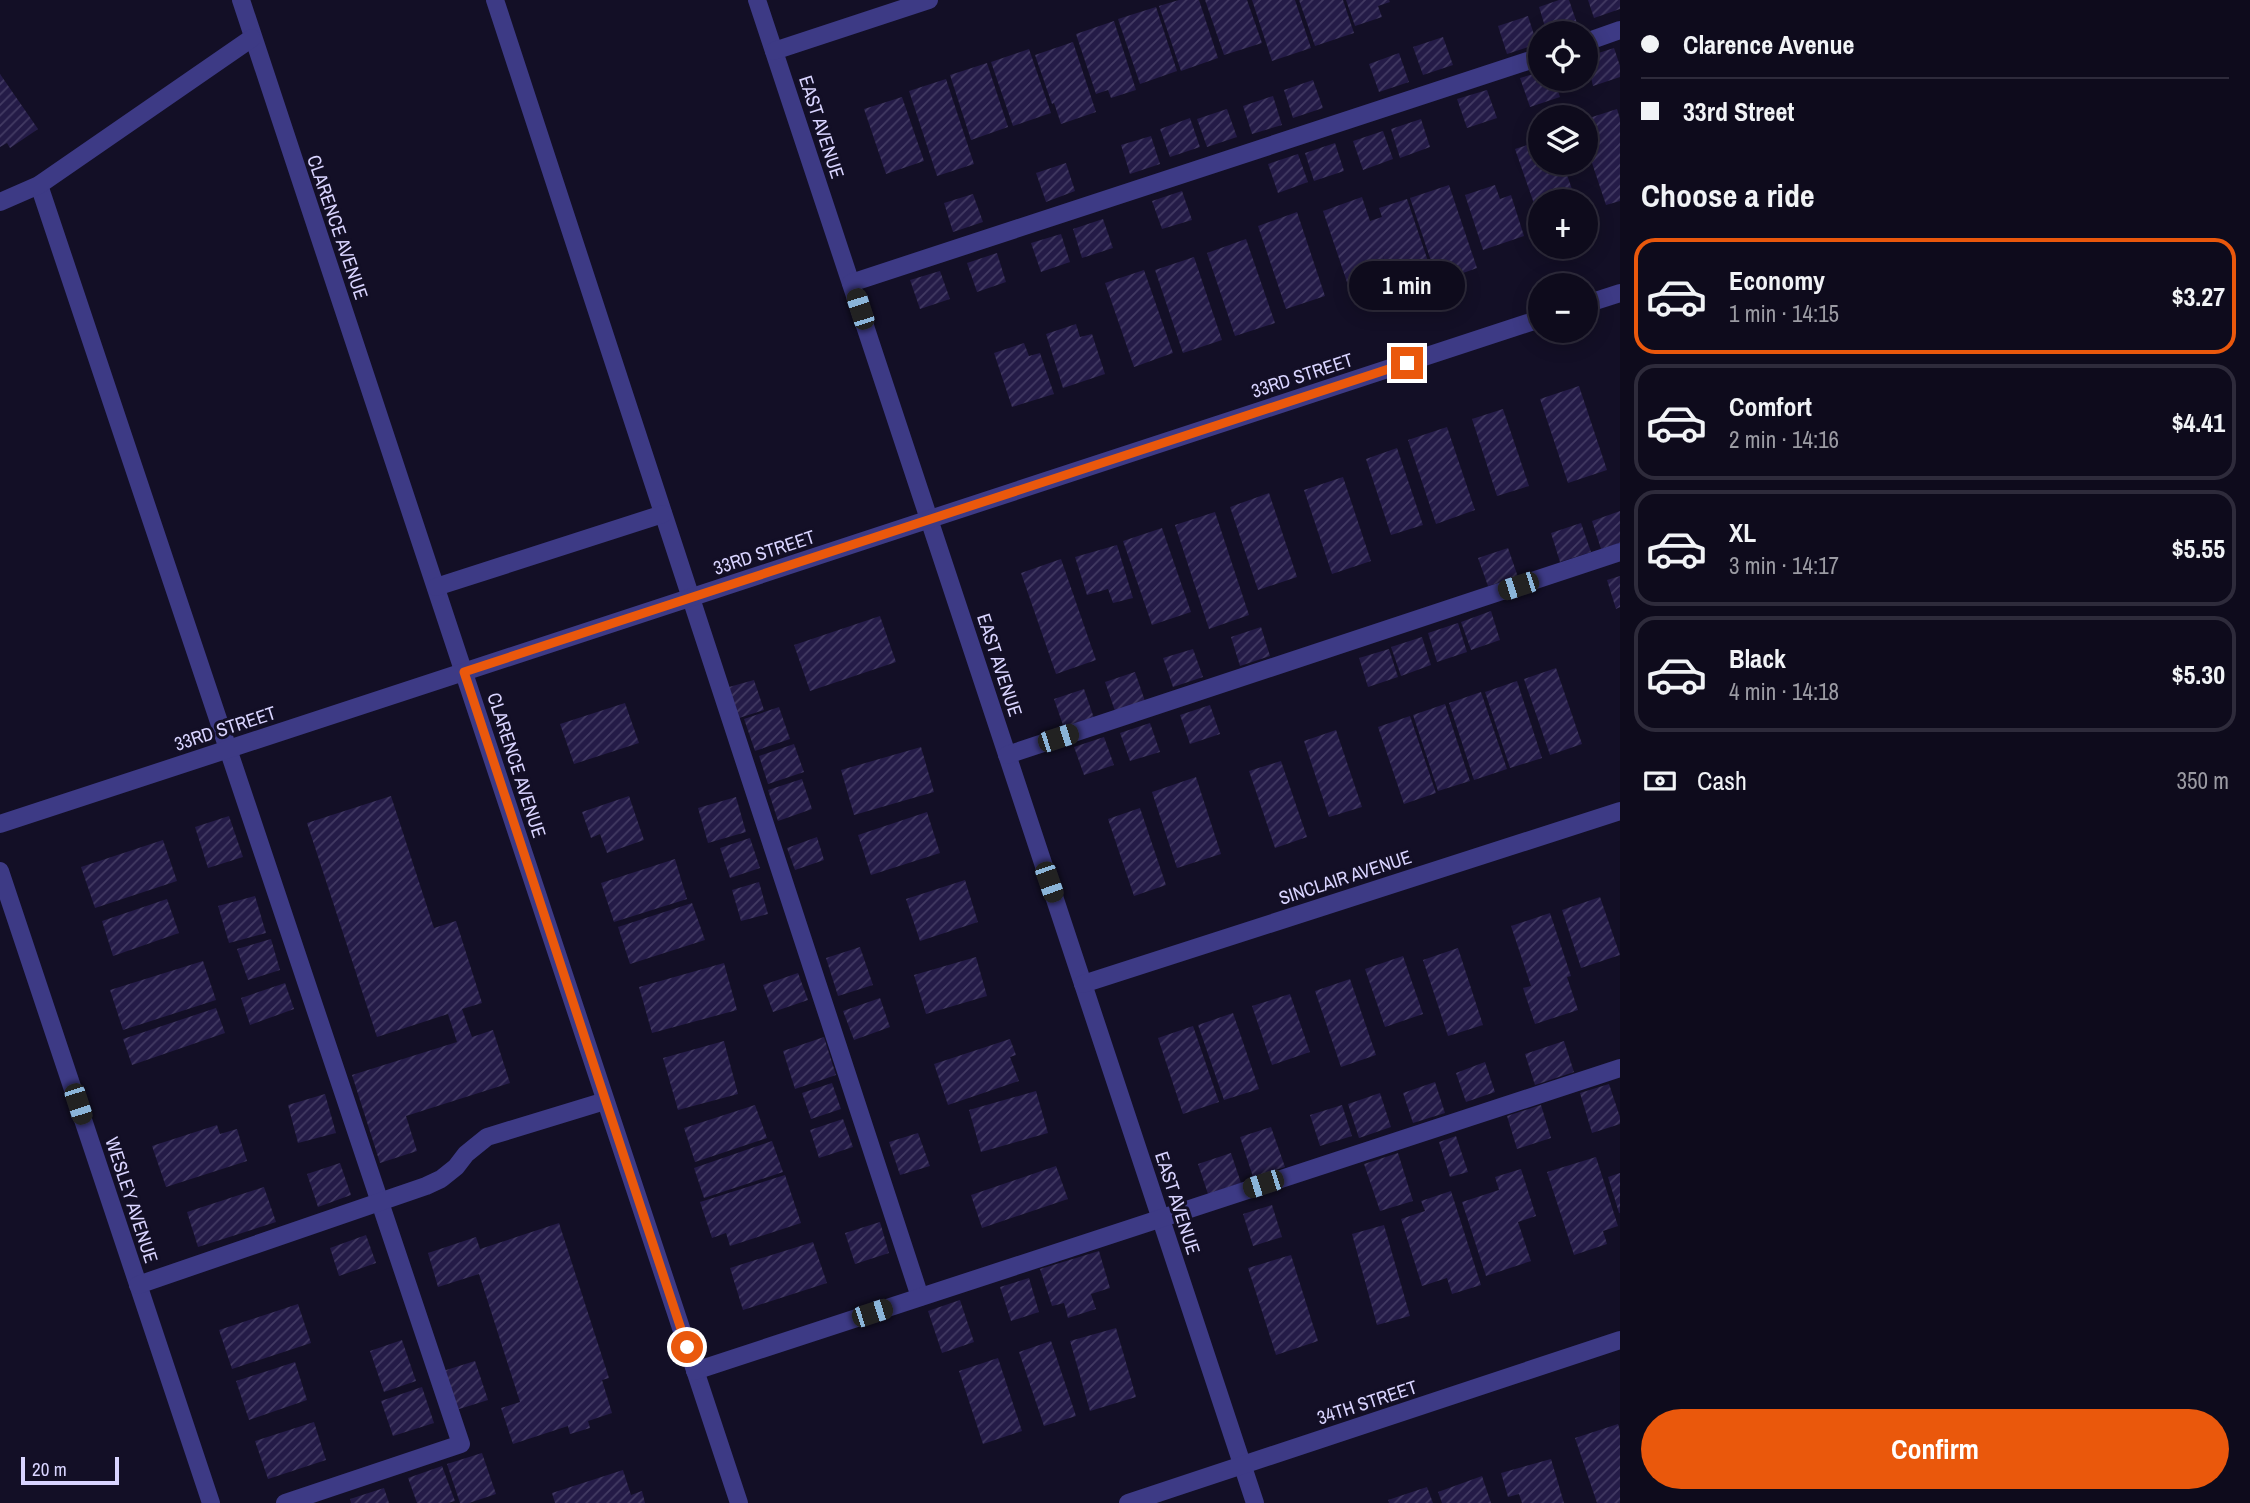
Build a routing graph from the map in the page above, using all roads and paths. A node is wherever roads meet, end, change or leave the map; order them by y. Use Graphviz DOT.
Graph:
graph roads {
  1 [pos="241,0"];
  2 [pos="495,0"];
  3 [pos="757,0"];
  4 [pos="929,0"];
  5 [pos="1620,30"];
  6 [pos="252,38"];
  7 [pos="1598,38"];
  8 [pos="774,51"];
  9 [pos="1528,61"];
  10 [pos="39,185"];
  11 [pos="0,202"];
  12 [pos="851,283"];
  13 [pos="1620,293"];
  14 [pos="1598,300"];
  15 [pos="1528,323"];
  16 [pos="663,514"];
  17 [pos="929,520"];
  18 [pos="1620,552"];
  19 [pos="436,587"];
  20 [pos="690,598"];
  21 [pos="464,672"];
  22 [pos="227,750"];
  23 [pos="1007,755"];
  24 [pos="1620,811"];
  25 [pos="0,824"];
  26 [pos="0,871"];
  27 [pos="1083,984"];
  28 [pos="1620,1068"];
  29 [pos="606,1101"];
  30 [pos="379,1202"];
  31 [pos="1161,1217"];
  32 [pos="138,1285"];
  33 [pos="920,1297"];
  34 [pos="1620,1340"];
  35 [pos="695,1371"];
  36 [pos="1243,1465"];
  37 [pos="211,1503"];
  38 [pos="285,1503"];
  39 [pos="739,1503"];
  40 [pos="1128,1503"];
  41 [pos="1255,1503"];
  1 -- 6 [label="street, CLARENCE AVENUE"];
  2 -- 16 [label="street"];
  3 -- 8 [label="street, EAST AVENUE"];
  4 -- 8 [label="street"];
  5 -- 7 [label="street"];
  6 -- 10 [label="street"];
  6 -- 19 [label="street, CLARENCE AVENUE"];
  8 -- 12 [label="street, EAST AVENUE"];
  9 -- 12 [label="street"];
  10 -- 11 [label="street"];
  10 -- 22 [label="street"];
  12 -- 17 [label="street, EAST AVENUE"];
  13 -- 14 [label="street"];
  15 -- 17 [label="street, 33RD STREET"];
  16 -- 19 [label="street"];
  16 -- 20 [label="street"];
  17 -- 20 [label="street, 33RD STREET"];
  17 -- 23 [label="street, EAST AVENUE"];
  18 -- 23 [label="street"];
  19 -- 21 [label="street, CLARENCE AVENUE"];
  20 -- 21 [label="street, 33RD STREET"];
  20 -- 33 [label="street"];
  21 -- 22 [label="street, 33RD STREET"];
  21 -- 29 [label="street, CLARENCE AVENUE"];
  22 -- 25 [label="street, 33RD STREET"];
  22 -- 30 [label="street"];
  23 -- 27 [label="street, EAST AVENUE"];
  24 -- 27 [label="street, SINCLAIR AVENUE"];
  26 -- 32 [label="street, WESLEY AVENUE"];
  27 -- 31 [label="street, EAST AVENUE"];
  28 -- 31 [label="street"];
  29 -- 30 [label="street"];
  29 -- 35 [label="street, CLARENCE AVENUE"];
  30 -- 32 [label="street"];
  30 -- 38 [label="street"];
  31 -- 33 [label="street"];
  31 -- 36 [label="street, EAST AVENUE"];
  32 -- 37 [label="street, WESLEY AVENUE"];
  33 -- 35 [label="street"];
  34 -- 36 [label="street, 34TH STREET"];
  35 -- 39 [label="street, CLARENCE AVENUE"];
  36 -- 40 [label="street, 34TH STREET"];
  36 -- 41 [label="street, EAST AVENUE"];
}
